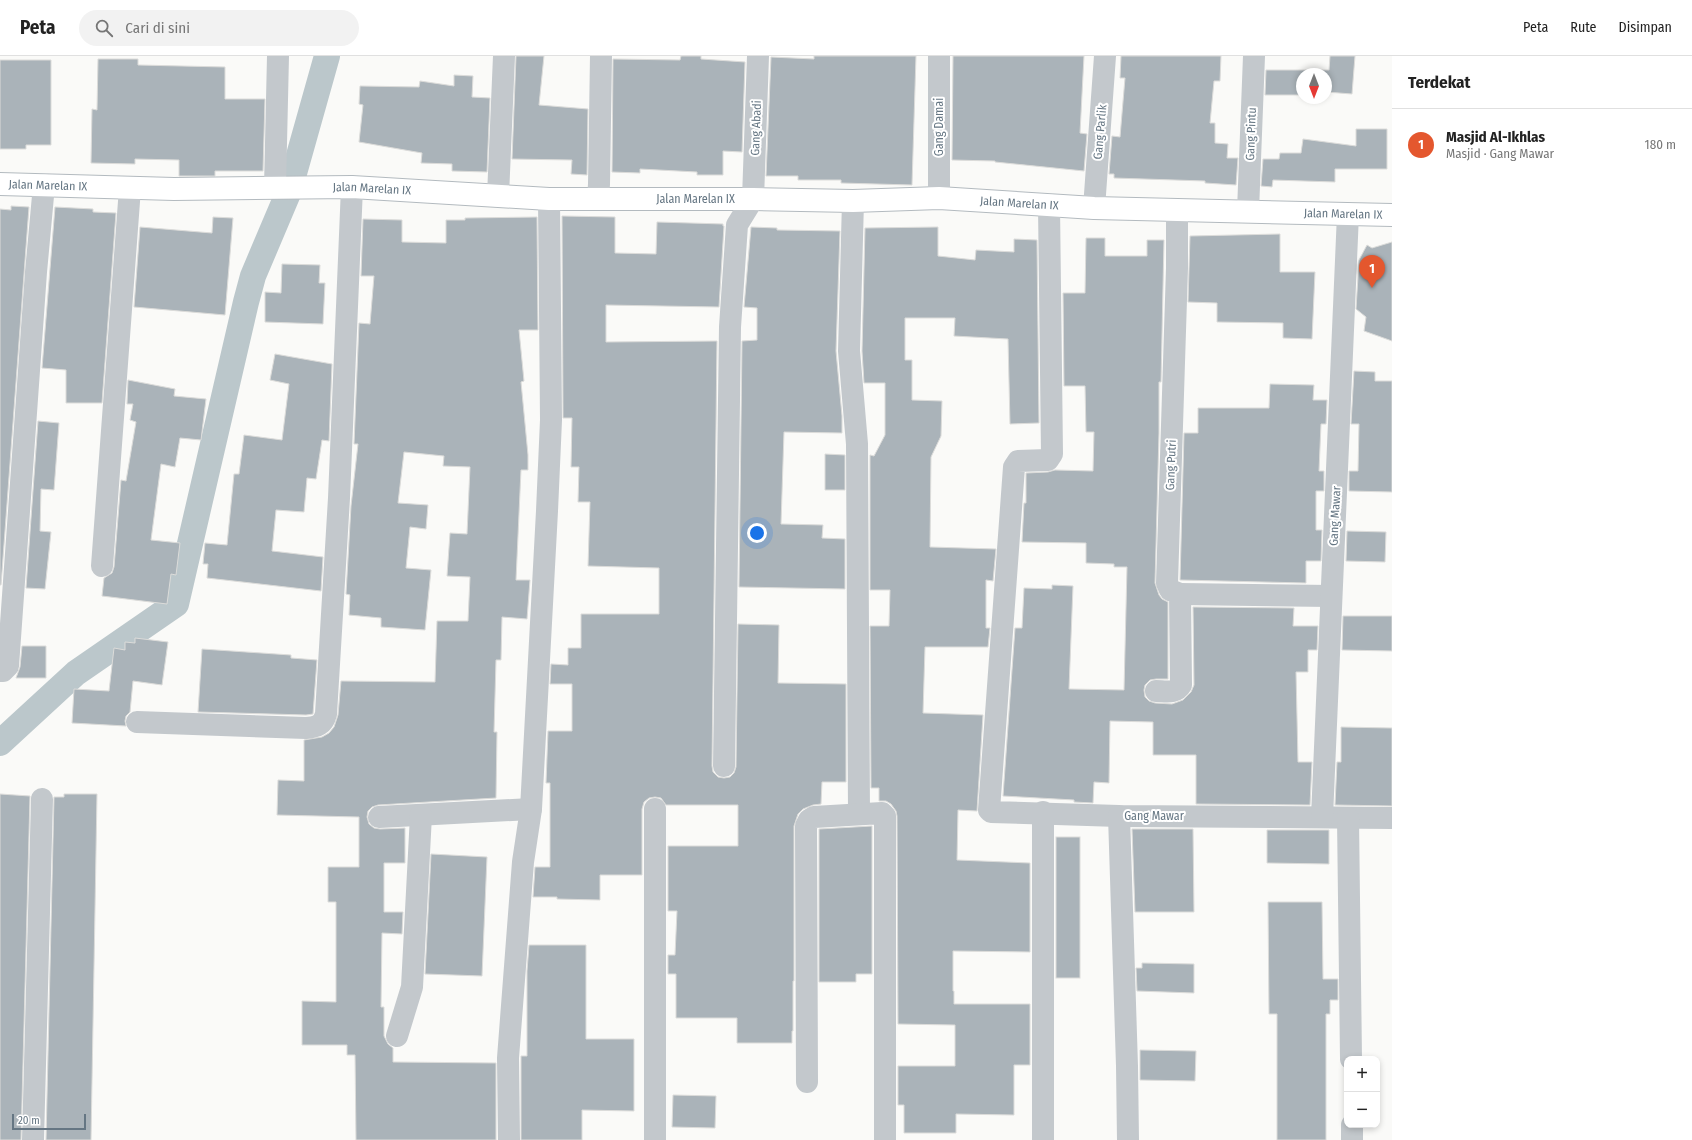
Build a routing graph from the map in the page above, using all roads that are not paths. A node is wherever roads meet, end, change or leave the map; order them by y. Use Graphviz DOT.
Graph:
graph roads {
  1 [pos="278,56"];
  2 [pos="504,56"];
  3 [pos="601,56"];
  4 [pos="758,56"];
  5 [pos="940,56"];
  6 [pos="1105,56"];
  7 [pos="1254,56"];
  8 [pos="0,184"];
  9 [pos="44,185"];
  10 [pos="279,187"];
  11 [pos="352,187"];
  12 [pos="130,188"];
  13 [pos="498,196"];
  14 [pos="939,198"];
  15 [pos="549,199"];
  16 [pos="598,199"];
  17 [pos="753,199"];
  18 [pos="853,202"];
  19 [pos="1049,205"];
  20 [pos="1094,208"];
  21 [pos="1178,210"];
  22 [pos="1248,211"];
  23 [pos="1348,214"];
  24 [pos="1392,215"];
  25 [pos="102,566"];
  26 [pos="1180,594"];
  27 [pos="1331,596"];
  28 [pos="0,671"];
  29 [pos="1156,692"];
  30 [pos="137,722"];
  31 [pos="724,766"];
  32 [pos="42,799"];
  33 [pos="655,809"];
  34 [pos="531,810"];
  35 [pos="1043,812"];
  36 [pos="859,814"];
  37 [pos="421,815"];
  38 [pos="1119,816"];
  39 [pos="379,817"];
  40 [pos="1322,817"];
  41 [pos="1348,818"];
  42 [pos="1392,818"];
  43 [pos="397,1036"];
  44 [pos="1351,1056"];
  45 [pos="808,1082"];
  46 [pos="1352,1128"];
  47 [pos="33,1140"];
  48 [pos="510,1140"];
  49 [pos="655,1140"];
  50 [pos="885,1140"];
  51 [pos="1043,1140"];
  52 [pos="1128,1140"];
  53 [pos="1352,1140"];
  1 -- 10 [label="street"];
  2 -- 13 [label="street"];
  3 -- 16 [label="street"];
  4 -- 17 [label="street, Gang Abadi"];
  5 -- 14 [label="street, Gang Damai"];
  6 -- 20 [label="street, Gang Parlik"];
  7 -- 22 [label="street, Gang Pintu"];
  8 -- 9 [label="main road, Jalan Marelan IX"];
  9 -- 12 [label="main road, Jalan Marelan IX"];
  9 -- 28 [label="street"];
  10 -- 11 [label="main road, Jalan Marelan IX"];
  10 -- 12 [label="main road, Jalan Marelan IX"];
  11 -- 13 [label="main road, Jalan Marelan IX"];
  11 -- 30 [label="street"];
  12 -- 25 [label="street"];
  13 -- 15 [label="main road, Jalan Marelan IX"];
  14 -- 18 [label="main road, Jalan Marelan IX"];
  14 -- 19 [label="main road, Jalan Marelan IX"];
  15 -- 16 [label="main road, Jalan Marelan IX"];
  15 -- 34 [label="street"];
  16 -- 17 [label="main road, Jalan Marelan IX"];
  17 -- 18 [label="main road, Jalan Marelan IX"];
  17 -- 31 [label="street"];
  18 -- 36 [label="street"];
  19 -- 20 [label="main road, Jalan Marelan IX"];
  19 -- 35 [label="street, Gang Mawar"];
  20 -- 21 [label="main road, Jalan Marelan IX"];
  21 -- 22 [label="main road, Jalan Marelan IX"];
  21 -- 26 [label="street, Gang Putri"];
  22 -- 23 [label="main road, Jalan Marelan IX"];
  23 -- 24 [label="main road, Jalan Marelan IX"];
  23 -- 27 [label="street, Gang Mawar"];
  26 -- 27 [label="street"];
  26 -- 29 [label="street"];
  27 -- 40 [label="street, Gang Mawar"];
  32 -- 47 [label="street"];
  33 -- 49 [label="street"];
  34 -- 37 [label="street"];
  34 -- 48 [label="street"];
  35 -- 38 [label="street, Gang Mawar"];
  35 -- 51 [label="street"];
  36 -- 45 [label="street"];
  36 -- 50 [label="street"];
  37 -- 39 [label="street"];
  37 -- 43 [label="street"];
  38 -- 40 [label="street, Gang Mawar"];
  38 -- 52 [label="street"];
  40 -- 41 [label="street, Gang Mawar"];
  41 -- 42 [label="street, Gang Mawar"];
  41 -- 44 [label="street"];
  46 -- 53 [label="street"];
}
